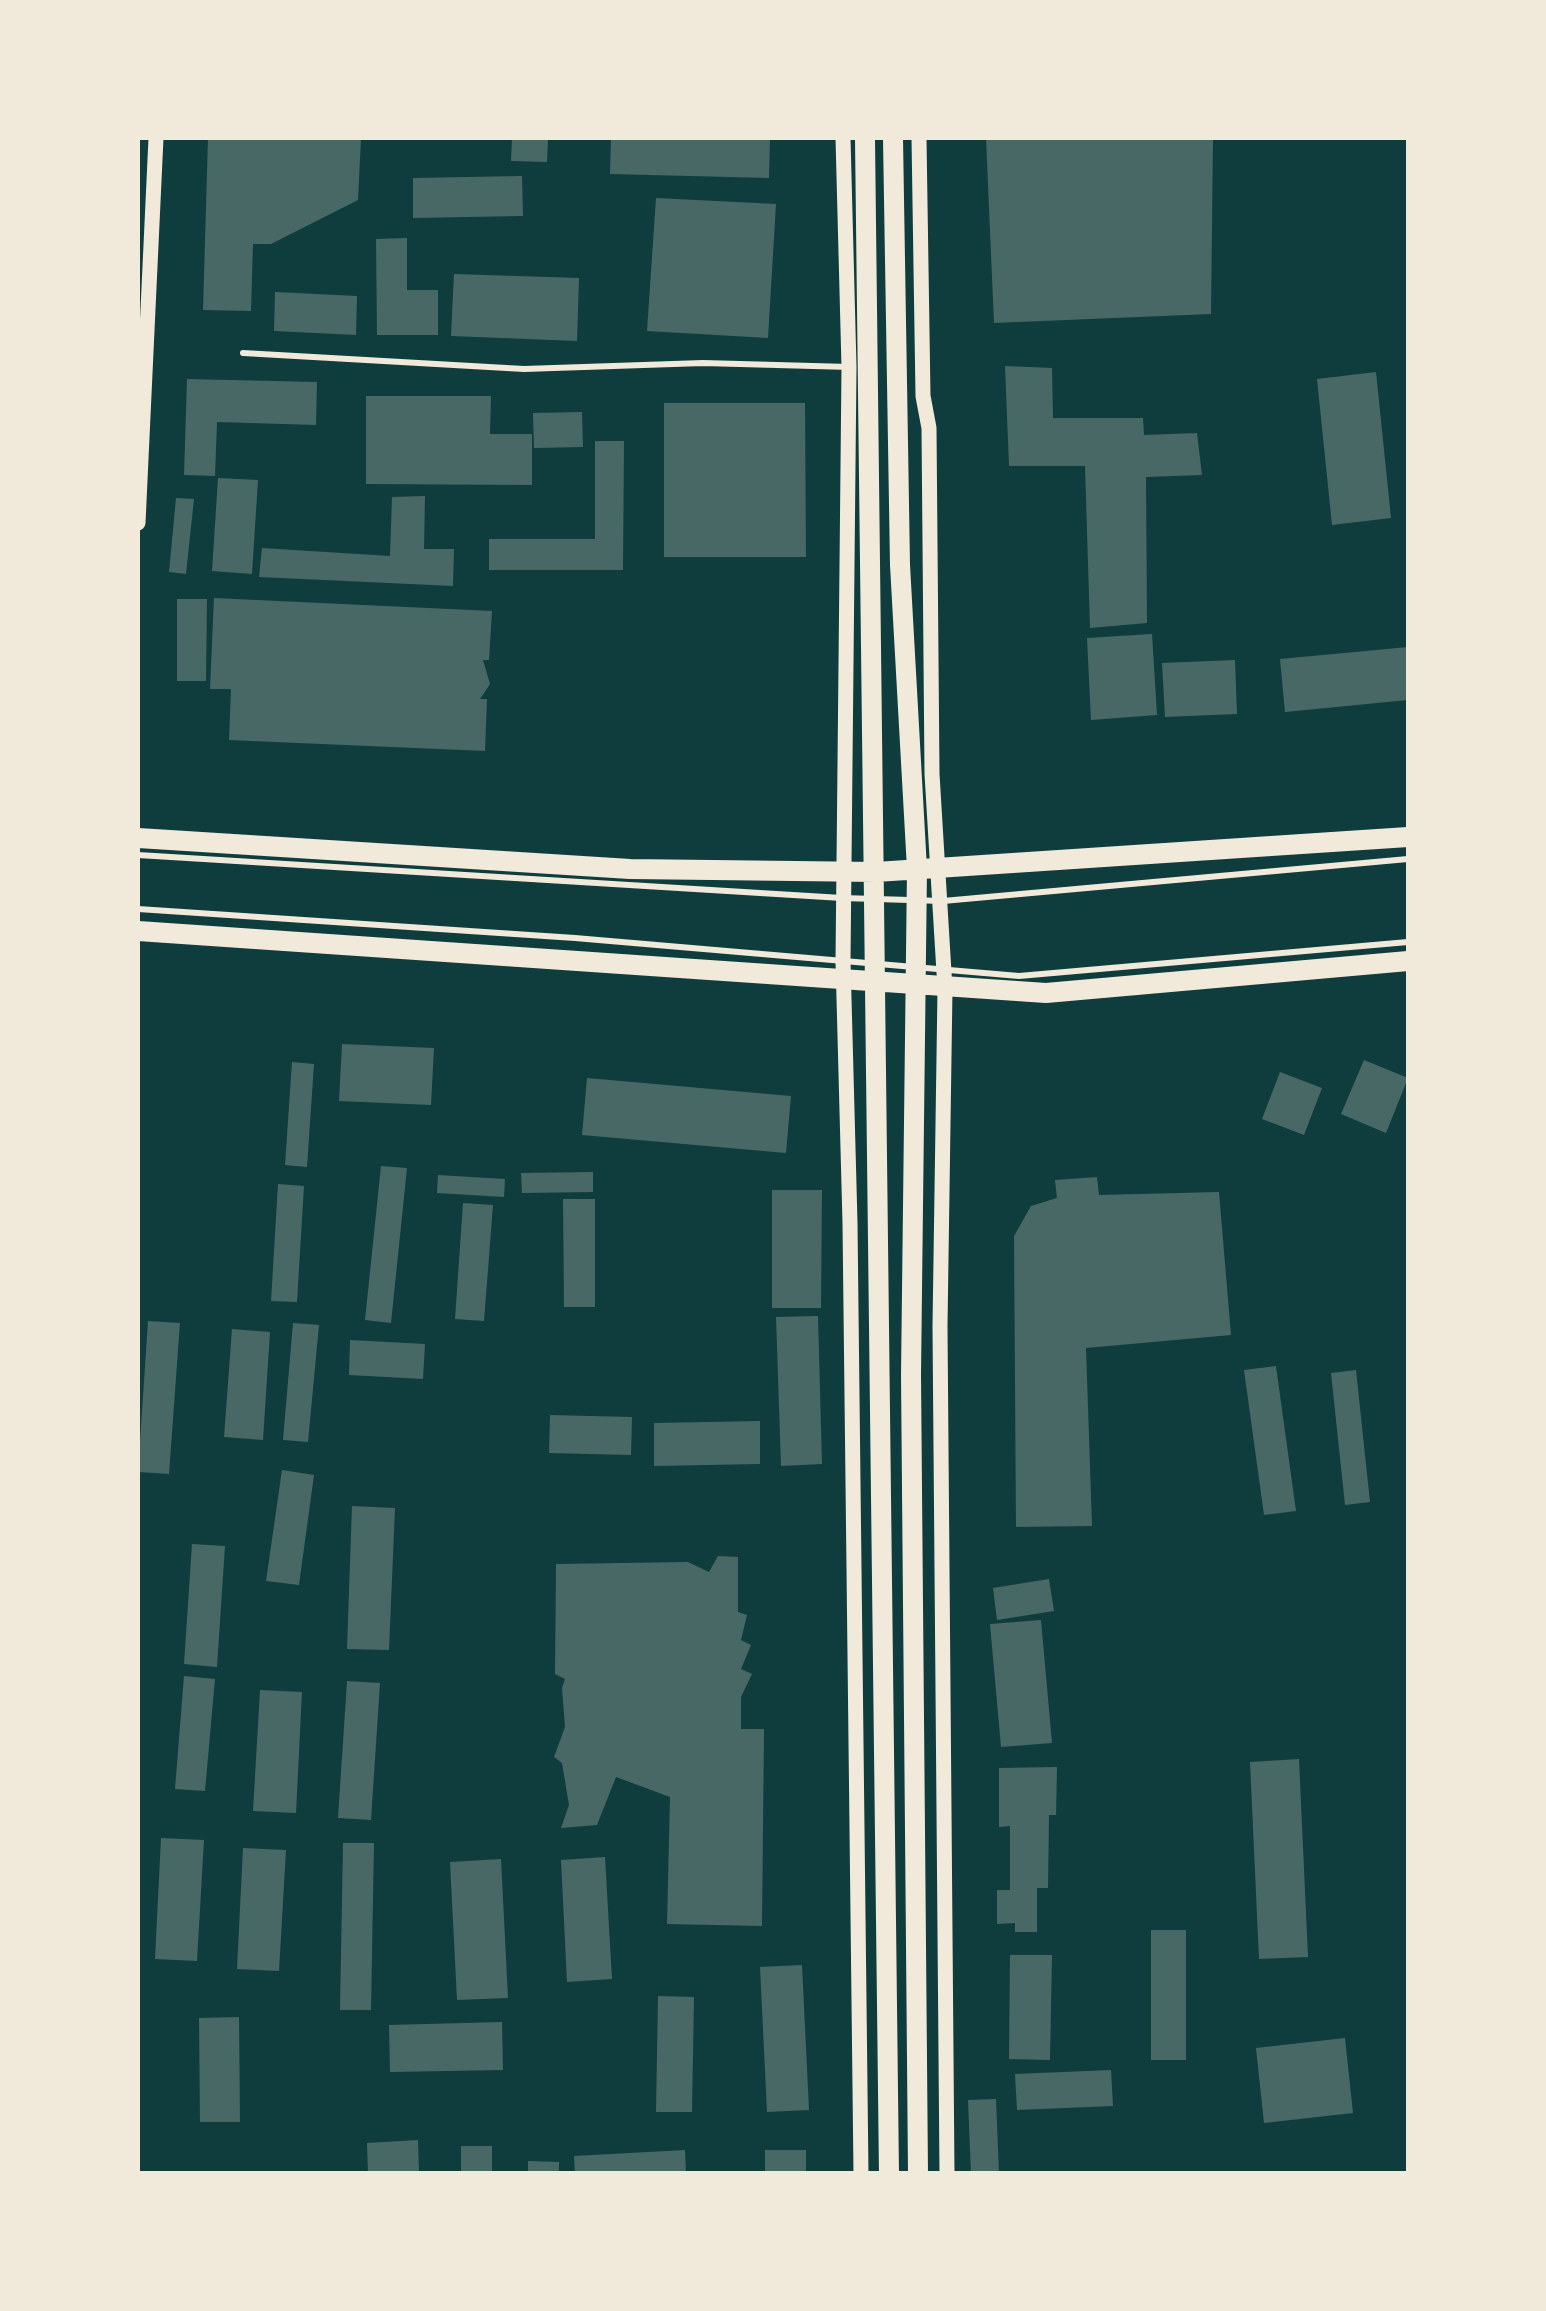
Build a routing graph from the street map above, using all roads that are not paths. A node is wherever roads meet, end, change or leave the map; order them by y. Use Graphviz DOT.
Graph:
graph roads {
  1 [pos="156,138"];
  2 [pos="843,138"];
  3 [pos="865,138"];
  4 [pos="894,138"];
  5 [pos="919,138"];
  6 [pos="142,353"];
  7 [pos="243,353"];
  8 [pos="849,366"];
  9 [pos="871,367"];
  10 [pos="138,523"];
  11 [pos="1408,837"];
  12 [pos="138,838"];
  13 [pos="138,856"];
  14 [pos="1408,859"];
  15 [pos="940,868"];
  16 [pos="916,869"];
  17 [pos="842,872"];
  18 [pos="876,872"];
  19 [pos="842,898"];
  20 [pos="916,899"];
  21 [pos="876,900"];
  22 [pos="943,900"];
  23 [pos="138,910"];
  24 [pos="138,932"];
  25 [pos="1408,942"];
  26 [pos="1408,962"];
  27 [pos="843,971"];
  28 [pos="876,973"];
  29 [pos="916,977"];
  30 [pos="945,979"];
  31 [pos="861,2174"];
  32 [pos="889,2174"];
  33 [pos="918,2174"];
  34 [pos="947,2174"];
  1 -- 6 [label="street"];
  2 -- 8 [label="street"];
  3 -- 9 [label="main road"];
  4 -- 16 [label="main road"];
  5 -- 15 [label="street"];
  6 -- 10 [label="street"];
  7 -- 8 [label="lane"];
  8 -- 9 [label="lane"];
  8 -- 17 [label="street"];
  9 -- 18 [label="main road"];
  11 -- 15 [label="main road"];
  12 -- 17 [label="main road"];
  13 -- 19 [label="lane"];
  14 -- 22 [label="lane"];
  15 -- 16 [label="main road"];
  15 -- 22 [label="street"];
  16 -- 18 [label="main road"];
  16 -- 20 [label="main road"];
  17 -- 18 [label="main road"];
  17 -- 19 [label="street"];
  18 -- 21 [label="main road"];
  19 -- 21 [label="lane"];
  19 -- 27 [label="street"];
  20 -- 21 [label="lane"];
  20 -- 22 [label="lane"];
  20 -- 29 [label="main road"];
  21 -- 28 [label="main road"];
  22 -- 30 [label="street"];
  23 -- 27 [label="lane"];
  24 -- 27 [label="main road"];
  25 -- 30 [label="lane"];
  26 -- 30 [label="main road"];
  27 -- 28 [label="main road"];
  27 -- 31 [label="street"];
  28 -- 29 [label="main road"];
  28 -- 32 [label="main road"];
  29 -- 30 [label="main road"];
  29 -- 33 [label="main road"];
  30 -- 34 [label="street"];
}
